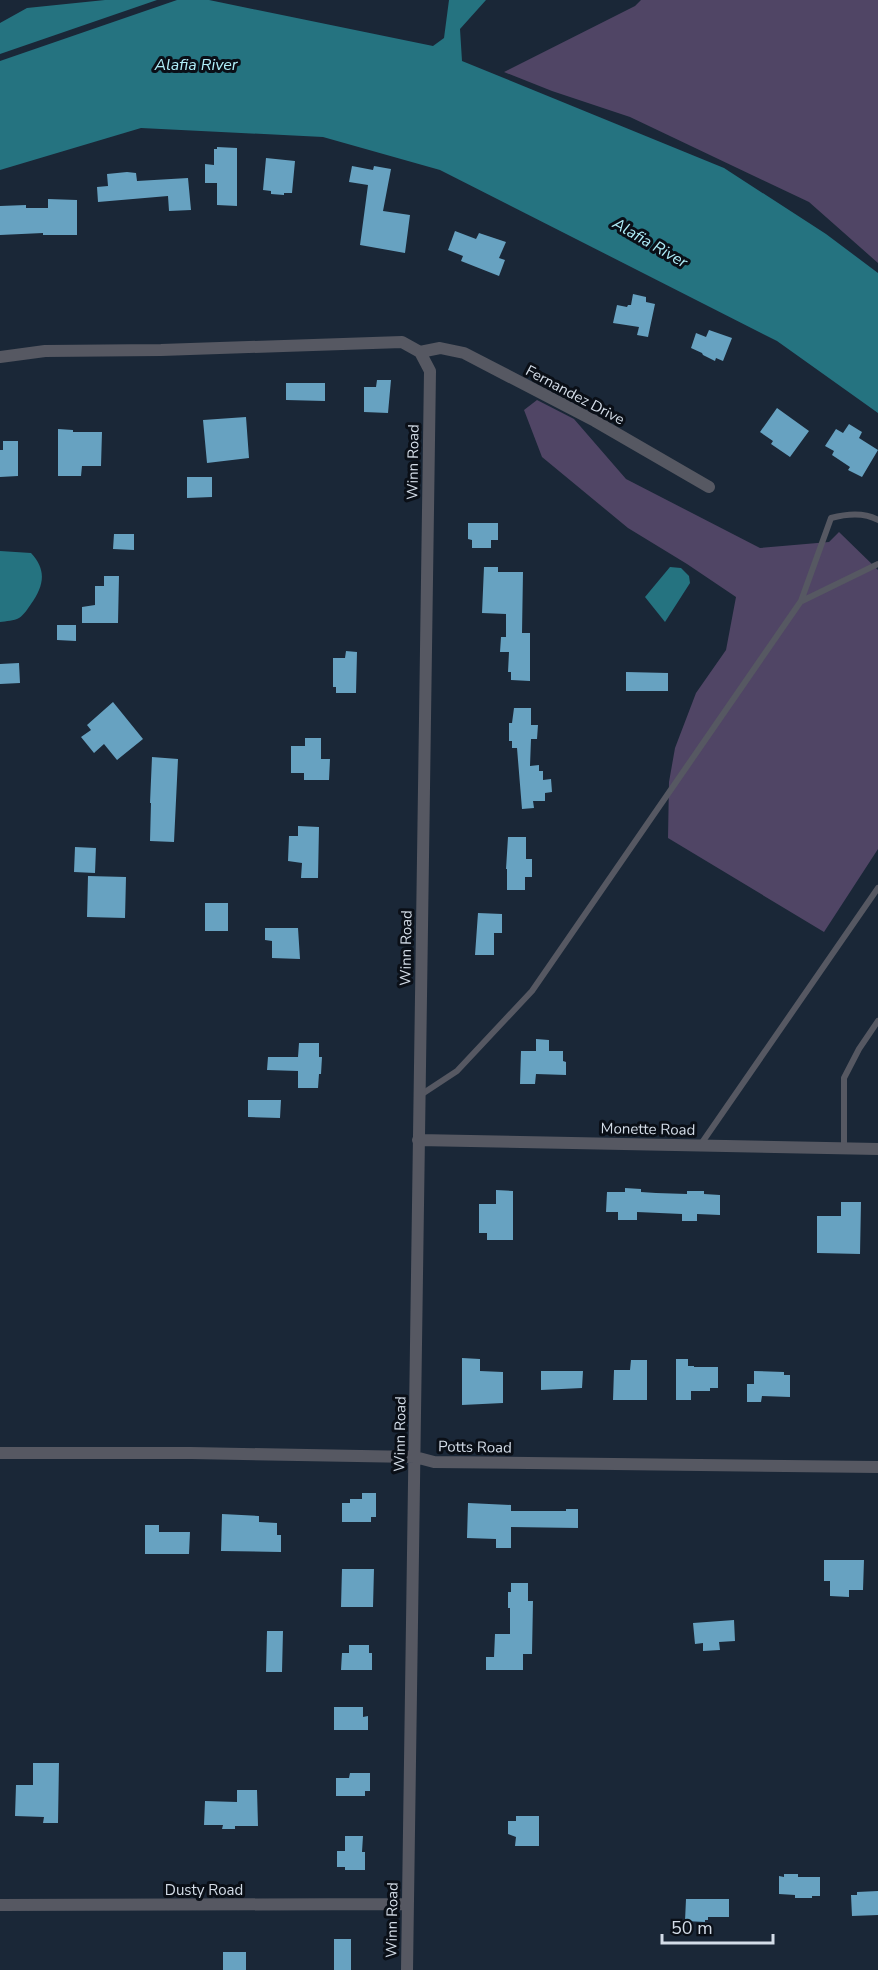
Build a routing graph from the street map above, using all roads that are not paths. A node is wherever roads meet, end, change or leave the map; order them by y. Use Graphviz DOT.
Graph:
graph roads {
  1 [pos="420,352"];
  2 [pos="0,357"];
  3 [pos="709,487"];
  4 [pos="878,520"];
  5 [pos="878,564"];
  6 [pos="801,601"];
  7 [pos="878,888"];
  8 [pos="878,1021"];
  9 [pos="418,1096"];
  10 [pos="418,1140"];
  11 [pos="701,1145"];
  12 [pos="844,1148"];
  13 [pos="878,1149"];
  14 [pos="0,1453"];
  15 [pos="415,1457"];
  16 [pos="878,1467"];
  17 [pos="408,1904"];
  18 [pos="0,1905"];
  19 [pos="407,1970"];
  1 -- 2 [label="street"];
  1 -- 3 [label="street, Fernandez Drive"];
  1 -- 9 [label="street, Winn Road"];
  4 -- 6 [label="lane"];
  5 -- 6 [label="lane"];
  6 -- 9 [label="lane"];
  7 -- 11 [label="lane"];
  8 -- 12 [label="lane"];
  9 -- 10 [label="street, Winn Road"];
  10 -- 11 [label="street, Monette Road"];
  10 -- 15 [label="street, Winn Road"];
  11 -- 12 [label="street, Monette Road"];
  12 -- 13 [label="street, Monette Road"];
  14 -- 15 [label="street, Potts Road"];
  15 -- 16 [label="street, Potts Road"];
  15 -- 17 [label="street, Winn Road"];
  17 -- 18 [label="street, Dusty Road"];
  17 -- 19 [label="street, Winn Road"];
}
